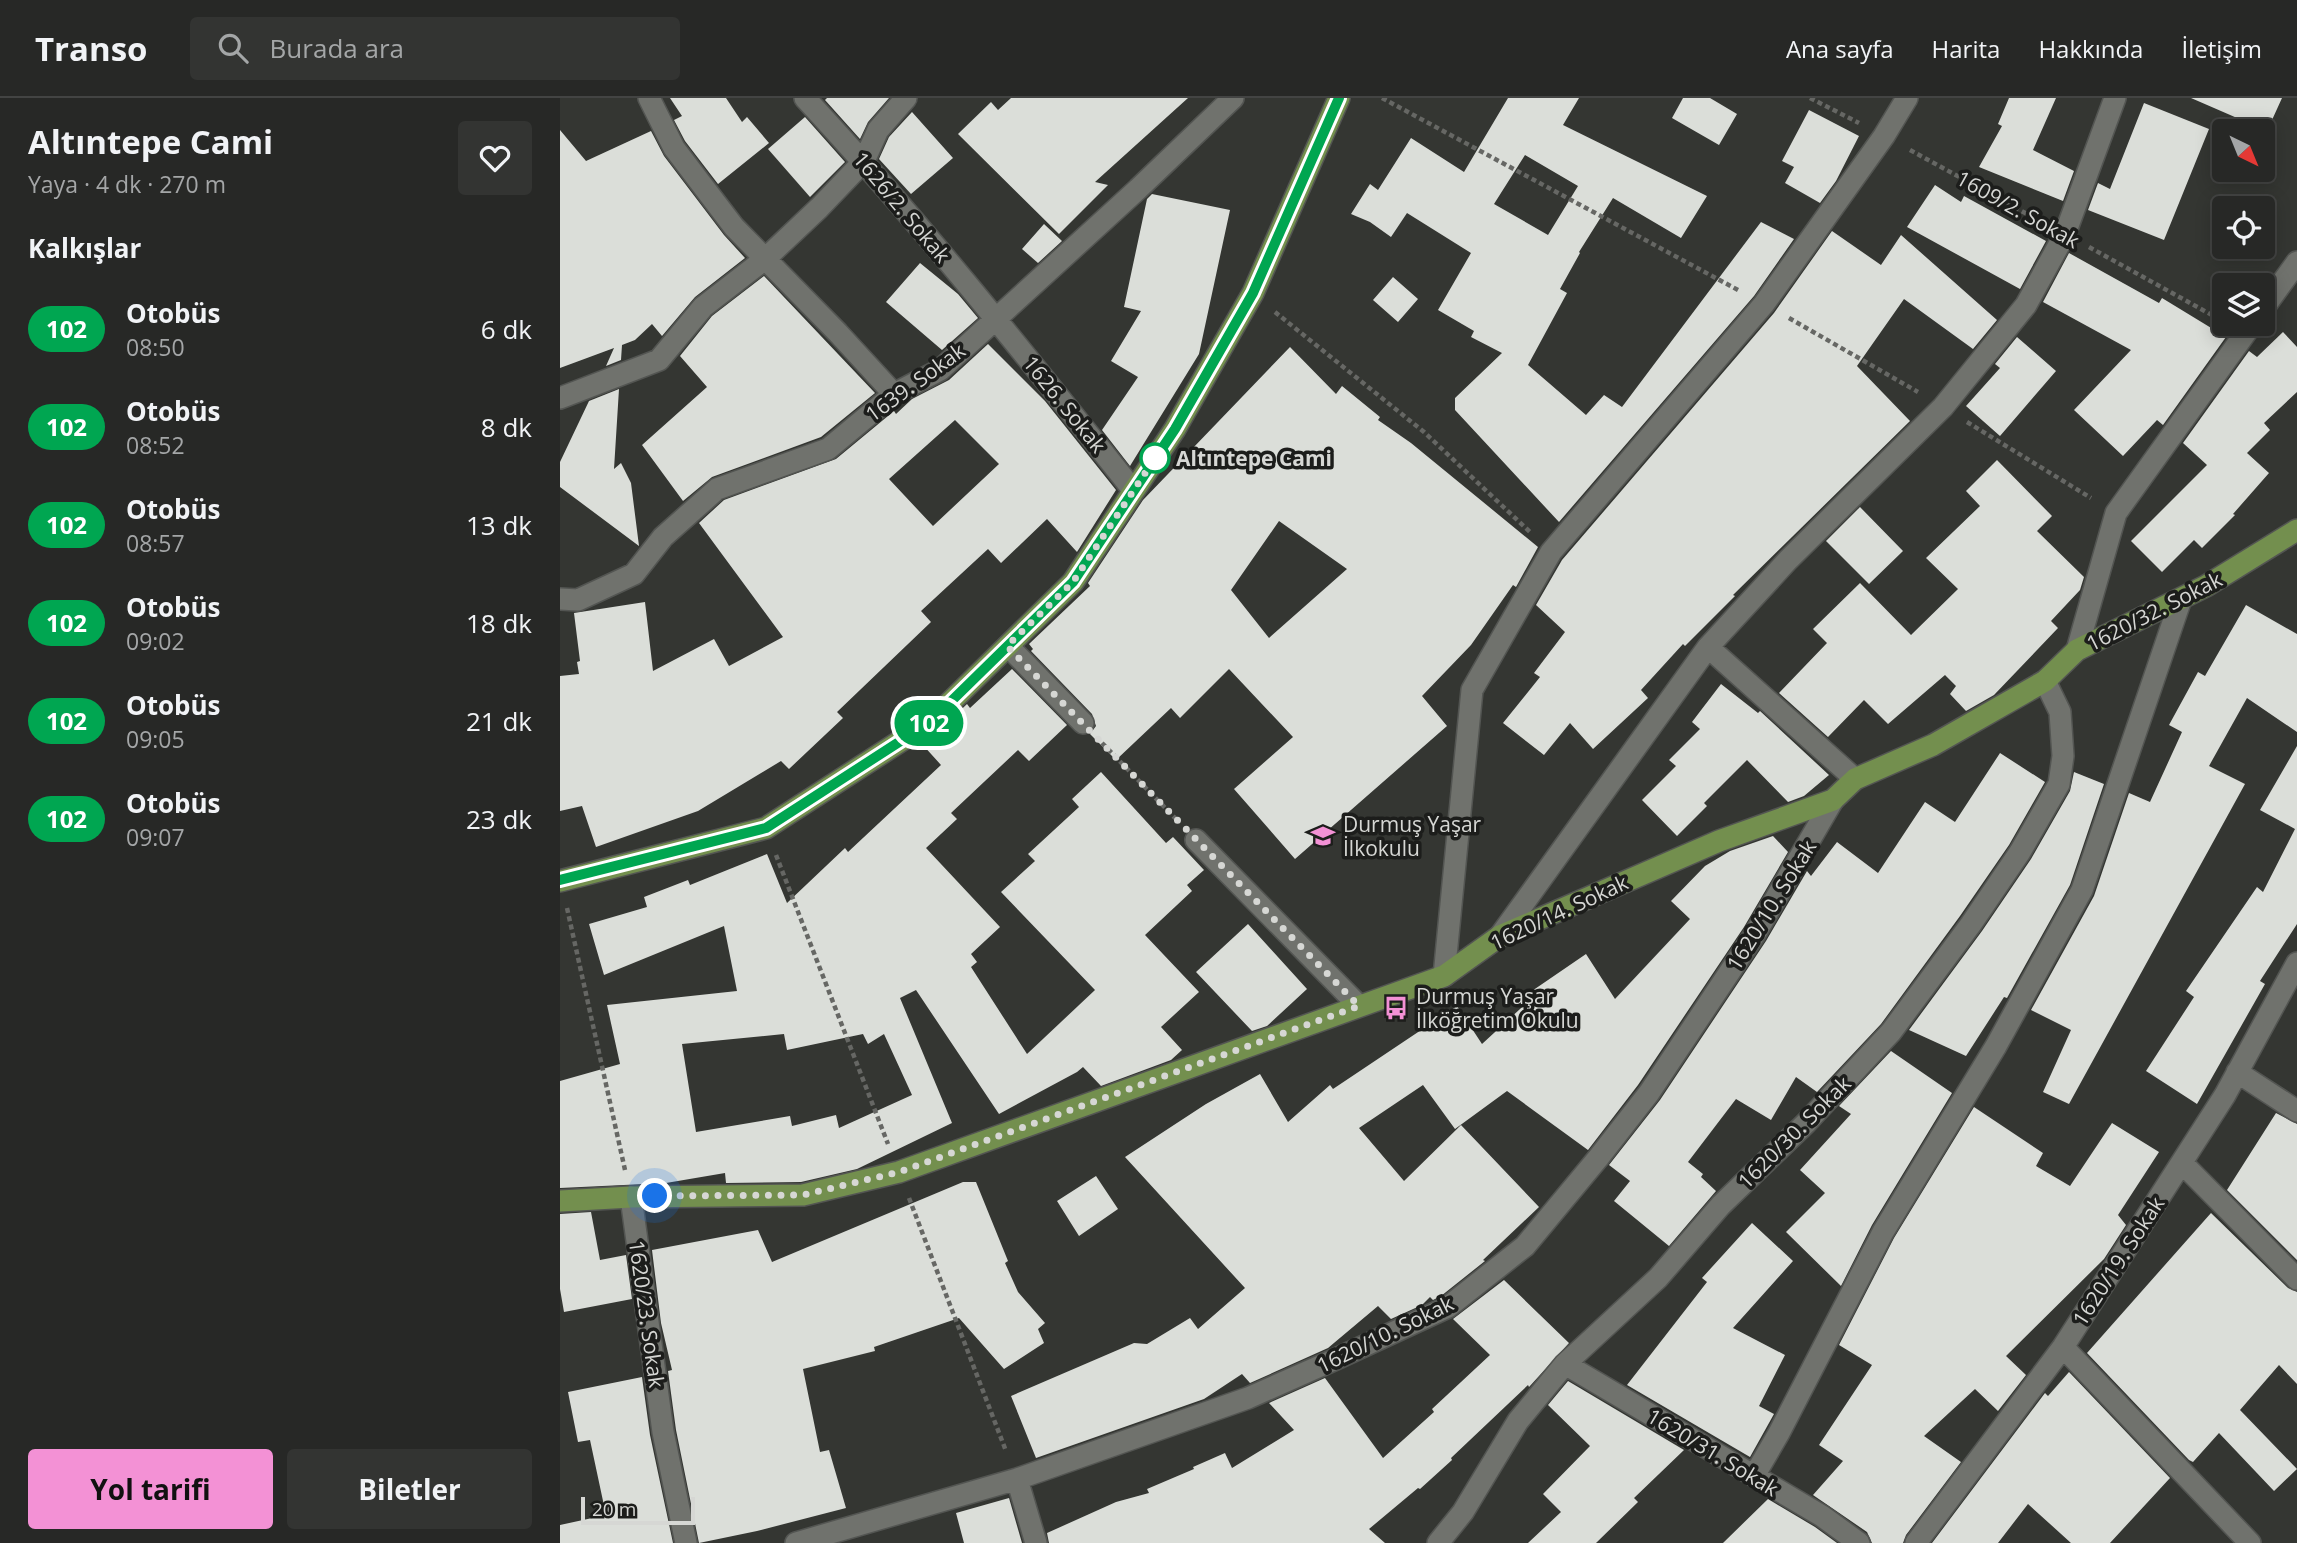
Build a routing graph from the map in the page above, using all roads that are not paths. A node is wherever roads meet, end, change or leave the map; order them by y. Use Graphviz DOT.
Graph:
graph roads {
  1 [pos="649,98"];
  2 [pos="805,98"];
  3 [pos="906,98"];
  4 [pos="1233,98"];
  5 [pos="1339,98"];
  6 [pos="1907,98"];
  7 [pos="2115,98"];
  8 [pos="864,161"];
  9 [pos="765,259"];
  10 [pos="2297,262"];
  11 [pos="2275,292"];
  12 [pos="997,319"];
  13 [pos="2243,336"];
  14 [pos="894,394"];
  15 [pos="560,398"];
  16 [pos="1133,490"];
  17 [pos="2297,530"];
  18 [pos="560,599"];
  19 [pos="2181,599"];
  20 [pos="1007,646"];
  21 [pos="1708,647"];
  22 [pos="2077,650"];
  23 [pos="2045,681"];
  24 [pos="1083,723"];
  25 [pos="1855,779"];
  26 [pos="1833,800"];
  27 [pos="1196,840"];
  28 [pos="560,880"];
  29 [pos="1500,936"];
  30 [pos="2297,963"];
  31 [pos="1444,976"];
  32 [pos="1359,1006"];
  33 [pos="2237,1072"];
  34 [pos="2297,1111"];
  35 [pos="2182,1163"];
  36 [pos="631,1196"];
  37 [pos="560,1201"];
  38 [pos="2297,1279"];
  39 [pos="2063,1347"];
  40 [pos="1565,1364"];
  41 [pos="1754,1476"];
  42 [pos="1017,1479"];
  43 [pos="686,1543"];
  44 [pos="796,1543"];
  45 [pos="1036,1543"];
  46 [pos="1438,1543"];
  47 [pos="1859,1543"];
  48 [pos="1916,1543"];
  49 [pos="2250,1543"];
  1 -- 9 [label="street"];
  2 -- 8 [label="street, 1626/2. Sokak"];
  3 -- 8 [label="street"];
  4 -- 12 [label="street, 1639. Sokak"];
  5 -- 16 [label="main road"];
  6 -- 31 [label="street"];
  7 -- 21 [label="street"];
  8 -- 9 [label="street"];
  8 -- 12 [label="street, 1626/2. Sokak"];
  9 -- 14 [label="street"];
  9 -- 15 [label="street"];
  10 -- 11 [label="street"];
  12 -- 14 [label="street, 1639. Sokak"];
  12 -- 16 [label="street, 1626. Sokak"];
  13 -- 22 [label="street"];
  14 -- 18 [label="street, 1639. Sokak"];
  16 -- 20 [label="main road"];
  17 -- 19 [label="main road, 1620/32. Sokak"];
  19 -- 22 [label="main road, 1620/32. Sokak"];
  19 -- 41 [label="street"];
  20 -- 24 [label="street"];
  20 -- 28 [label="main road"];
  21 -- 25 [label="street"];
  21 -- 29 [label="street"];
  22 -- 23 [label="main road, 1620/32. Sokak"];
  23 -- 25 [label="main road, 1620/32. Sokak"];
  23 -- 40 [label="street, 1620/30. Sokak"];
  25 -- 26 [label="main road, 1620/32. Sokak"];
  26 -- 29 [label="main road, 1620/14. Sokak"];
  26 -- 42 [label="street, 1620/10. Sokak"];
  27 -- 32 [label="street"];
  29 -- 31 [label="main road, 1620/14. Sokak"];
  30 -- 33 [label="street, 1620/19. Sokak"];
  31 -- 32 [label="main road, 1620/14. Sokak"];
  32 -- 36 [label="main road, 1620/14. Sokak"];
  33 -- 34 [label="street"];
  33 -- 35 [label="street, 1620/19. Sokak"];
  35 -- 38 [label="street"];
  35 -- 39 [label="street, 1620/19. Sokak"];
  36 -- 37 [label="main road, 1620/14. Sokak"];
  36 -- 43 [label="street, 1620/23. Sokak"];
  39 -- 48 [label="street, 1620/19. Sokak"];
  39 -- 49 [label="street"];
  40 -- 41 [label="street, 1620/31. Sokak"];
  40 -- 46 [label="street, 1620/30. Sokak"];
  41 -- 47 [label="street, 1620/31. Sokak"];
  42 -- 44 [label="street, 1620/10. Sokak"];
  42 -- 45 [label="street"];
}
